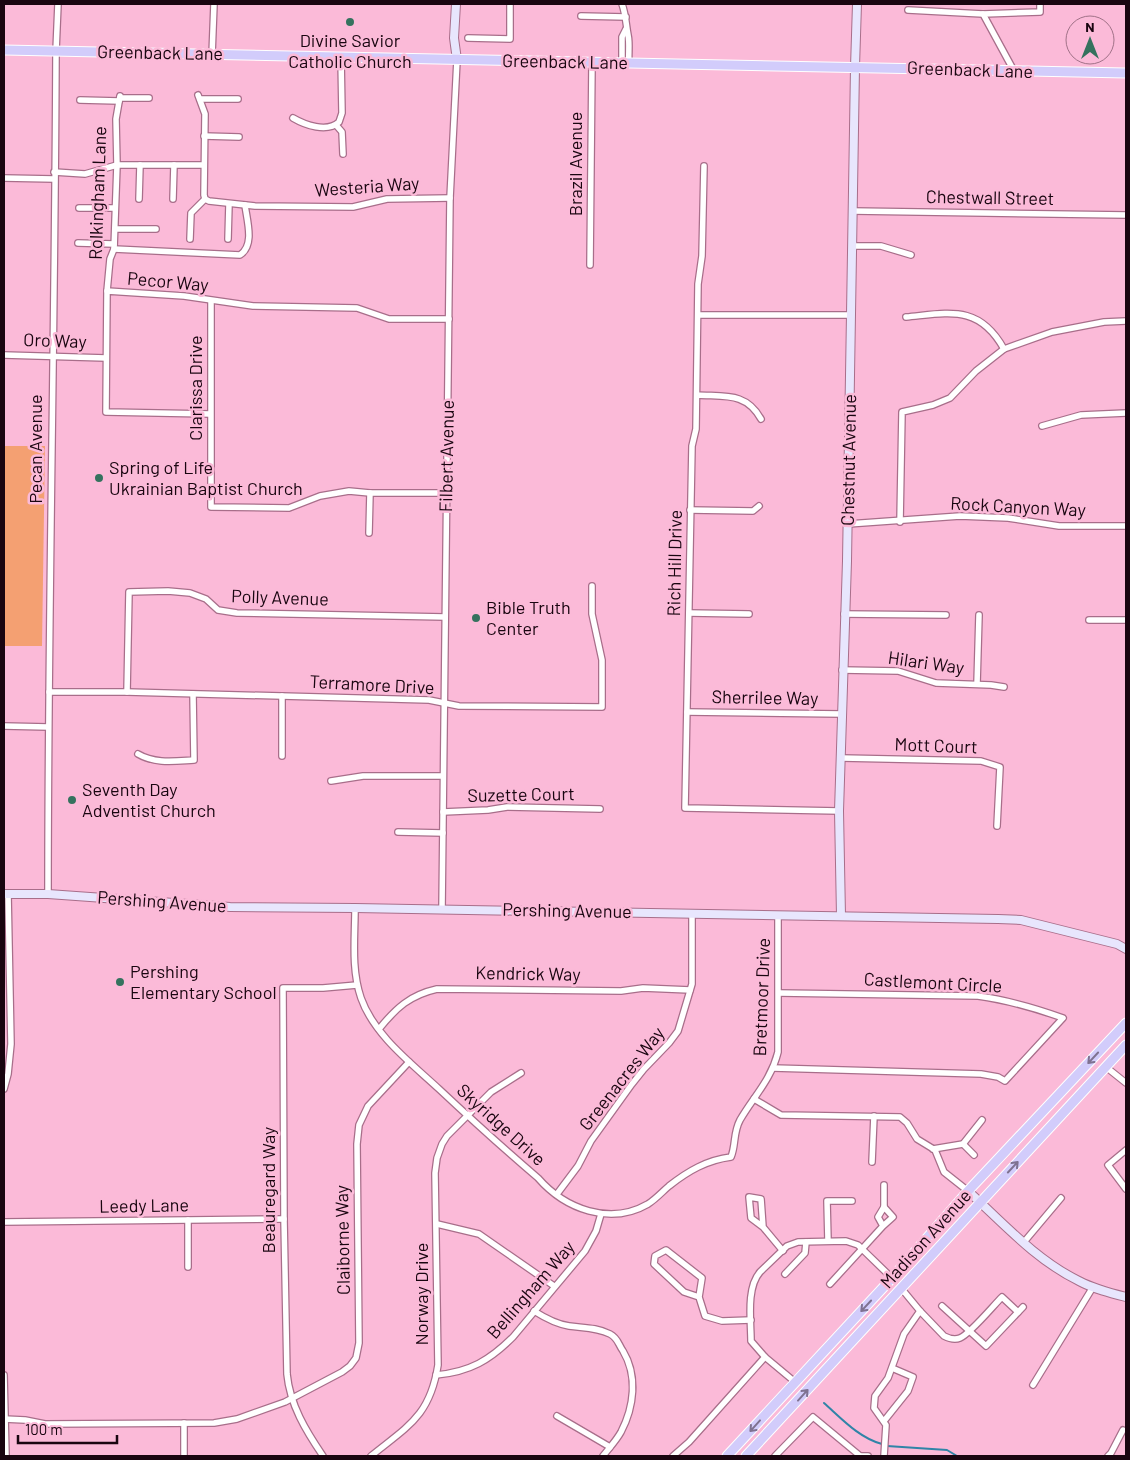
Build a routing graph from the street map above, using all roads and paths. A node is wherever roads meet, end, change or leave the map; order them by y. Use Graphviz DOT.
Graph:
graph roads {
  1 [pos="58,4"];
  2 [pos="214,4"];
  3 [pos="456,4"];
  4 [pos="510,4"];
  5 [pos="622,4"];
  6 [pos="857,4"];
  7 [pos="931,4"];
  8 [pos="1040,4"];
  9 [pos="908,10"];
  10 [pos="931,11"];
  11 [pos="983,14"];
  12 [pos="581,16"];
  13 [pos="626,17"];
  14 [pos="468,38"];
  15 [pos="4,50"];
  16 [pos="56,51"];
  17 [pos="212,54"];
  18 [pos="341,58"];
  19 [pos="457,60"];
  20 [pos="592,63"];
  21 [pos="626,64"];
  22 [pos="855,67"];
  23 [pos="1014,71"];
  24 [pos="1126,73"];
  25 [pos="149,98"];
  26 [pos="120,99"];
  27 [pos="238,99"];
  28 [pos="80,100"];
  29 [pos="293,118"];
  30 [pos="336,125"];
  31 [pos="204,136"];
  32 [pos="239,137"];
  33 [pos="343,154"];
  34 [pos="117,165"];
  35 [pos="140,165"];
  36 [pos="174,165"];
  37 [pos="204,165"];
  38 [pos="704,166"];
  39 [pos="54,172"];
  40 [pos="4,178"];
  41 [pos="54,179"];
  42 [pos="450,198"];
  43 [pos="139,199"];
  44 [pos="173,199"];
  45 [pos="205,199"];
  46 [pos="229,204"];
  47 [pos="245,205"];
  48 [pos="79,208"];
  49 [pos="115,208"];
  50 [pos="854,211"];
  51 [pos="1126,215"];
  52 [pos="115,228"];
  53 [pos="156,229"];
  54 [pos="190,239"];
  55 [pos="228,239"];
  56 [pos="78,244"];
  57 [pos="114,246"];
  58 [pos="853,246"];
  59 [pos="911,255"];
  60 [pos="590,265"];
  61 [pos="107,292"];
  62 [pos="211,301"];
  63 [pos="698,315"];
  64 [pos="851,315"];
  65 [pos="906,317"];
  66 [pos="449,319"];
  67 [pos="1126,321"];
  68 [pos="1004,349"];
  69 [pos="4,355"];
  70 [pos="52,355"];
  71 [pos="106,358"];
  72 [pos="697,395"];
  73 [pos="1126,413"];
  74 [pos="210,414"];
  75 [pos="760,419"];
  76 [pos="1042,426"];
  77 [pos="370,493"];
  78 [pos="446,493"];
  79 [pos="759,506"];
  80 [pos="690,510"];
  81 [pos="900,522"];
  82 [pos="848,524"];
  83 [pos="1126,526"];
  84 [pos="369,533"];
  85 [pos="592,586"];
  86 [pos="689,613"];
  87 [pos="749,614"];
  88 [pos="844,614"];
  89 [pos="946,615"];
  90 [pos="979,615"];
  91 [pos="445,617"];
  92 [pos="1089,620"];
  93 [pos="1126,620"];
  94 [pos="842,670"];
  95 [pos="977,684"];
  96 [pos="1004,687"];
  97 [pos="49,692"];
  98 [pos="127,692"];
  99 [pos="193,694"];
  100 [pos="282,696"];
  101 [pos="443,703"];
  102 [pos="687,712"];
  103 [pos="842,714"];
  104 [pos="4,726"];
  105 [pos="48,727"];
  106 [pos="138,754"];
  107 [pos="282,756"];
  108 [pos="842,758"];
  109 [pos="443,776"];
  110 [pos="331,781"];
  111 [pos="600,809"];
  112 [pos="839,811"];
  113 [pos="443,812"];
  114 [pos="997,826"];
  115 [pos="398,832"];
  116 [pos="443,833"];
  117 [pos="6,894"];
  118 [pos="48,894"];
  119 [pos="355,908"];
  120 [pos="442,909"];
  121 [pos="692,914"];
  122 [pos="778,915"];
  123 [pos="840,916"];
  124 [pos="1126,948"];
  125 [pos="7,985"];
  126 [pos="357,985"];
  127 [pos="690,990"];
  128 [pos="779,994"];
  129 [pos="1126,1023"];
  130 [pos="379,1029"];
  131 [pos="1126,1045"];
  132 [pos="409,1062"];
  133 [pos="1106,1067"];
  134 [pos="773,1068"];
  135 [pos="521,1073"];
  136 [pos="1126,1083"];
  137 [pos="4,1089"];
  138 [pos="754,1099"];
  139 [pos="467,1115"];
  140 [pos="874,1116"];
  141 [pos="982,1120"];
  142 [pos="963,1144"];
  143 [pos="933,1149"];
  144 [pos="1126,1150"];
  145 [pos="974,1155"];
  146 [pos="731,1157"];
  147 [pos="872,1162"];
  148 [pos="884,1185"];
  149 [pos="1126,1189"];
  150 [pos="968,1191"];
  151 [pos="557,1194"];
  152 [pos="1061,1198"];
  153 [pos="852,1201"];
  154 [pos="980,1203"];
  155 [pos="884,1207"];
  156 [pos="601,1214"];
  157 [pos="284,1219"];
  158 [pos="188,1220"];
  159 [pos="4,1222"];
  160 [pos="436,1224"];
  161 [pos="883,1226"];
  162 [pos="763,1227"];
  163 [pos="828,1241"];
  164 [pos="806,1242"];
  165 [pos="1024,1242"];
  166 [pos="862,1249"];
  167 [pos="783,1251"];
  168 [pos="188,1267"];
  169 [pos="785,1274"];
  170 [pos="892,1278"];
  171 [pos="830,1284"];
  172 [pos="554,1286"];
  173 [pos="1093,1287"];
  174 [pos="901,1288"];
  175 [pos="699,1297"];
  176 [pos="1126,1297"];
  177 [pos="942,1306"];
  178 [pos="1023,1307"];
  179 [pos="534,1311"];
  180 [pos="920,1311"];
  181 [pos="1018,1312"];
  182 [pos="751,1320"];
  183 [pos="969,1331"];
  184 [pos="765,1357"];
  185 [pos="892,1368"];
  186 [pos="4,1375"];
  187 [pos="436,1375"];
  188 [pos="795,1382"];
  189 [pos="1033,1385"];
  190 [pos="292,1399"];
  191 [pos="557,1416"];
  192 [pos="4,1419"];
  193 [pos="884,1422"];
  194 [pos="184,1424"];
  195 [pos="1123,1430"];
  196 [pos="610,1447"];
  197 [pos="884,1453"];
  198 [pos="6,1456"];
  199 [pos="184,1456"];
  200 [pos="323,1456"];
  201 [pos="371,1456"];
  202 [pos="603,1456"];
  203 [pos="673,1456"];
  204 [pos="727,1456"];
  205 [pos="746,1456"];
  206 [pos="775,1456"];
  207 [pos="858,1456"];
  208 [pos="868,1456"];
  209 [pos="1108,1456"];
  1 -- 16 [label="street, Pecan Avenue"];
  2 -- 17 [label="street"];
  3 -- 19 [label="street, Filbert Avenue"];
  4 -- 14 [label="street"];
  5 -- 13 [label="street"];
  6 -- 22 [label="street, Chestnut Avenue"];
  7 -- 10 [label="street"];
  8 -- 11 [label="street"];
  9 -- 10 [label="street"];
  10 -- 11 [label="street"];
  11 -- 23 [label="street"];
  12 -- 13 [label="street"];
  13 -- 21 [label="street"];
  15 -- 16 [label="main road, Greenback Lane"];
  16 -- 17 [label="main road, Greenback Lane"];
  16 -- 39 [label="street, Pecan Avenue"];
  17 -- 18 [label="main road, Greenback Lane"];
  18 -- 19 [label="main road, Greenback Lane"];
  18 -- 30 [label="street"];
  19 -- 20 [label="main road, Greenback Lane"];
  19 -- 42 [label="street, Filbert Avenue"];
  20 -- 21 [label="main road, Greenback Lane"];
  20 -- 60 [label="street, Brazil Avenue"];
  21 -- 22 [label="main road, Greenback Lane"];
  22 -- 23 [label="main road, Greenback Lane"];
  22 -- 50 [label="street, Chestnut Avenue"];
  23 -- 24 [label="main road, Greenback Lane"];
  25 -- 26 [label="street"];
  26 -- 28 [label="street"];
  26 -- 34 [label="street, Rolkingham Lane"];
  27 -- 31 [label="street"];
  29 -- 30 [label="street"];
  30 -- 33 [label="street"];
  31 -- 32 [label="street"];
  31 -- 37 [label="street"];
  34 -- 35 [label="street"];
  34 -- 39 [label="street"];
  34 -- 49 [label="street, Rolkingham Lane"];
  35 -- 36 [label="street"];
  35 -- 43 [label="street"];
  36 -- 37 [label="street"];
  36 -- 44 [label="street"];
  37 -- 45 [label="street"];
  38 -- 63 [label="street, Rich Hill Drive"];
  39 -- 41 [label="street, Pecan Avenue"];
  40 -- 41 [label="street"];
  41 -- 70 [label="street, Pecan Avenue"];
  42 -- 47 [label="street, Westeria Way"];
  42 -- 66 [label="street, Filbert Avenue"];
  45 -- 46 [label="street, Westeria Way"];
  45 -- 54 [label="street"];
  46 -- 47 [label="street, Westeria Way"];
  46 -- 55 [label="street"];
  47 -- 57 [label="street"];
  48 -- 49 [label="street"];
  49 -- 52 [label="street, Rolkingham Lane"];
  50 -- 51 [label="street, Chestwall Street"];
  50 -- 58 [label="street, Chestnut Avenue"];
  52 -- 53 [label="street"];
  52 -- 57 [label="street, Rolkingham Lane"];
  56 -- 57 [label="street"];
  57 -- 61 [label="street, Rolkingham Lane"];
  58 -- 59 [label="street"];
  58 -- 64 [label="street, Chestnut Avenue"];
  61 -- 62 [label="street, Pecor Way"];
  61 -- 71 [label="street, Pecor Way"];
  62 -- 66 [label="street, Pecor Way"];
  62 -- 74 [label="street, Clarissa Drive"];
  63 -- 64 [label="street"];
  63 -- 72 [label="street, Rich Hill Drive"];
  64 -- 82 [label="street, Chestnut Avenue"];
  65 -- 68 [label="street"];
  66 -- 78 [label="street, Filbert Avenue"];
  67 -- 68 [label="street"];
  68 -- 81 [label="street"];
  69 -- 70 [label="street, Oro Way"];
  70 -- 71 [label="street, Oro Way"];
  70 -- 97 [label="street, Pecan Avenue"];
  71 -- 74 [label="street, Pecor Way"];
  72 -- 75 [label="street"];
  72 -- 80 [label="street, Rich Hill Drive"];
  73 -- 76 [label="street"];
  74 -- 77 [label="street, Clarissa Drive"];
  77 -- 78 [label="street, Clarissa Drive"];
  77 -- 84 [label="street"];
  78 -- 91 [label="street, Filbert Avenue"];
  79 -- 80 [label="street"];
  80 -- 86 [label="street, Rich Hill Drive"];
  81 -- 82 [label="street, Rock Canyon Way"];
  81 -- 83 [label="street, Rock Canyon Way"];
  82 -- 88 [label="street, Chestnut Avenue"];
  85 -- 101 [label="street, Terramore Drive"];
  86 -- 87 [label="street"];
  86 -- 102 [label="street, Rich Hill Drive"];
  88 -- 89 [label="street"];
  88 -- 94 [label="street, Chestnut Avenue"];
  90 -- 95 [label="street"];
  91 -- 98 [label="street, Polly Avenue"];
  91 -- 101 [label="street, Filbert Avenue"];
  92 -- 93 [label="street"];
  94 -- 95 [label="street, Hilari Way"];
  94 -- 103 [label="street, Chestnut Avenue"];
  95 -- 96 [label="street, Hilari Way"];
  97 -- 98 [label="street, Terramore Drive"];
  97 -- 105 [label="street, Pecan Avenue"];
  98 -- 99 [label="street, Terramore Drive"];
  99 -- 100 [label="street, Terramore Drive"];
  99 -- 106 [label="street"];
  100 -- 101 [label="street, Terramore Drive"];
  100 -- 107 [label="street"];
  101 -- 109 [label="street, Filbert Avenue"];
  102 -- 103 [label="street, Sherrilee Way"];
  102 -- 112 [label="street, Rich Hill Drive"];
  103 -- 108 [label="street, Chestnut Avenue"];
  104 -- 105 [label="street"];
  105 -- 118 [label="street, Pecan Avenue"];
  108 -- 112 [label="street, Chestnut Avenue"];
  108 -- 114 [label="street, Mott Court"];
  109 -- 110 [label="street"];
  109 -- 113 [label="street, Filbert Avenue"];
  111 -- 113 [label="street, Suzette Court"];
  112 -- 123 [label="street, Chestnut Avenue"];
  113 -- 116 [label="street, Filbert Avenue"];
  115 -- 116 [label="street"];
  116 -- 120 [label="street, Filbert Avenue"];
  117 -- 118 [label="street, Pershing Avenue"];
  117 -- 125 [label="street"];
  118 -- 119 [label="street, Pershing Avenue"];
  119 -- 120 [label="street, Pershing Avenue"];
  119 -- 126 [label="street, Skyridge Drive"];
  120 -- 121 [label="street, Pershing Avenue"];
  121 -- 122 [label="street, Pershing Avenue"];
  121 -- 127 [label="street, Greenacres Way"];
  122 -- 123 [label="street, Pershing Avenue"];
  122 -- 128 [label="street, Bretmoor Drive"];
  123 -- 124 [label="street, Pershing Avenue"];
  125 -- 137 [label="street"];
  126 -- 130 [label="street, Skyridge Drive"];
  126 -- 157 [label="street, Beauregard Way"];
  127 -- 130 [label="street, Kendrick Way"];
  127 -- 151 [label="street, Greenacres Way"];
  128 -- 134 [label="street, Bretmoor Drive"];
  128 -- 134 [label="street, Castlemont Circle"];
  129 -- 150 [label="main road, Madison Avenue, one-way"];
  130 -- 132 [label="street, Skyridge Drive"];
  131 -- 133 [label="main road, Madison Avenue"];
  132 -- 139 [label="street, Skyridge Drive"];
  132 -- 190 [label="street, Claiborne Way"];
  133 -- 136 [label="street"];
  154 -- 133 [label="main road, Madison Avenue, one-way"];
  134 -- 138 [label="street, Bretmoor Drive"];
  135 -- 139 [label="street, Norway Drive"];
  138 -- 140 [label="street"];
  138 -- 146 [label="street, Bretmoor Drive"];
  139 -- 151 [label="street, Skyridge Drive"];
  139 -- 160 [label="street, Norway Drive"];
  140 -- 143 [label="street"];
  140 -- 147 [label="street"];
  141 -- 142 [label="street"];
  142 -- 143 [label="street"];
  142 -- 145 [label="street"];
  143 -- 150 [label="street"];
  144 -- 149 [label="street"];
  146 -- 156 [label="street, Skyridge Drive"];
  148 -- 155 [label="street"];
  150 -- 154 [label="street"];
  150 -- 170 [label="main road, Madison Avenue"];
  151 -- 156 [label="street, Skyridge Drive"];
  152 -- 165 [label="street"];
  153 -- 163 [label="street"];
  154 -- 165 [label="street"];
  154 -- 174 [label="main road, Madison Avenue"];
  155 -- 161 [label="street"];
  155 -- 161 [label="street"];
  156 -- 172 [label="street, Bellingham Way"];
  157 -- 158 [label="street, Leedy Lane"];
  157 -- 190 [label="street, Beauregard Way"];
  158 -- 159 [label="street, Leedy Lane"];
  158 -- 168 [label="street"];
  160 -- 172 [label="street"];
  160 -- 187 [label="street, Norway Drive"];
  161 -- 166 [label="street"];
  162 -- 162 [label="street"];
  162 -- 167 [label="street"];
  163 -- 164 [label="street"];
  163 -- 166 [label="street"];
  164 -- 167 [label="street"];
  164 -- 169 [label="street"];
  165 -- 173 [label="street"];
  166 -- 170 [label="street"];
  166 -- 171 [label="street"];
  167 -- 182 [label="street"];
  170 -- 188 [label="main road, Madison Avenue, one-way"];
  172 -- 179 [label="street, Bellingham Way"];
  173 -- 176 [label="street"];
  173 -- 189 [label="street"];
  174 -- 180 [label="street"];
  205 -- 174 [label="main road, Madison Avenue, one-way"];
  175 -- 175 [label="street"];
  175 -- 182 [label="street"];
  177 -- 183 [label="street"];
  178 -- 181 [label="street"];
  179 -- 187 [label="street, Bellingham Way"];
  179 -- 196 [label="street"];
  180 -- 183 [label="street"];
  180 -- 185 [label="street"];
  181 -- 183 [label="street"];
  181 -- 183 [label="street"];
  182 -- 184 [label="street"];
  184 -- 188 [label="street"];
  184 -- 203 [label="street"];
  185 -- 193 [label="street"];
  185 -- 193 [label="street"];
  186 -- 192 [label="street"];
  187 -- 201 [label="street, Norway Drive"];
  188 -- 204 [label="main road, Madison Avenue, one-way"];
  190 -- 194 [label="street, Claiborne Way"];
  190 -- 200 [label="street, Beauregard Way"];
  191 -- 196 [label="street"];
  192 -- 194 [label="street, Claiborne Way"];
  192 -- 198 [label="street"];
  193 -- 197 [label="street"];
  194 -- 199 [label="street"];
  195 -- 209 [label="street"];
  196 -- 202 [label="street"];
  206 -- 207 [label="street"];
  207 -- 208 [label="street"];
}
